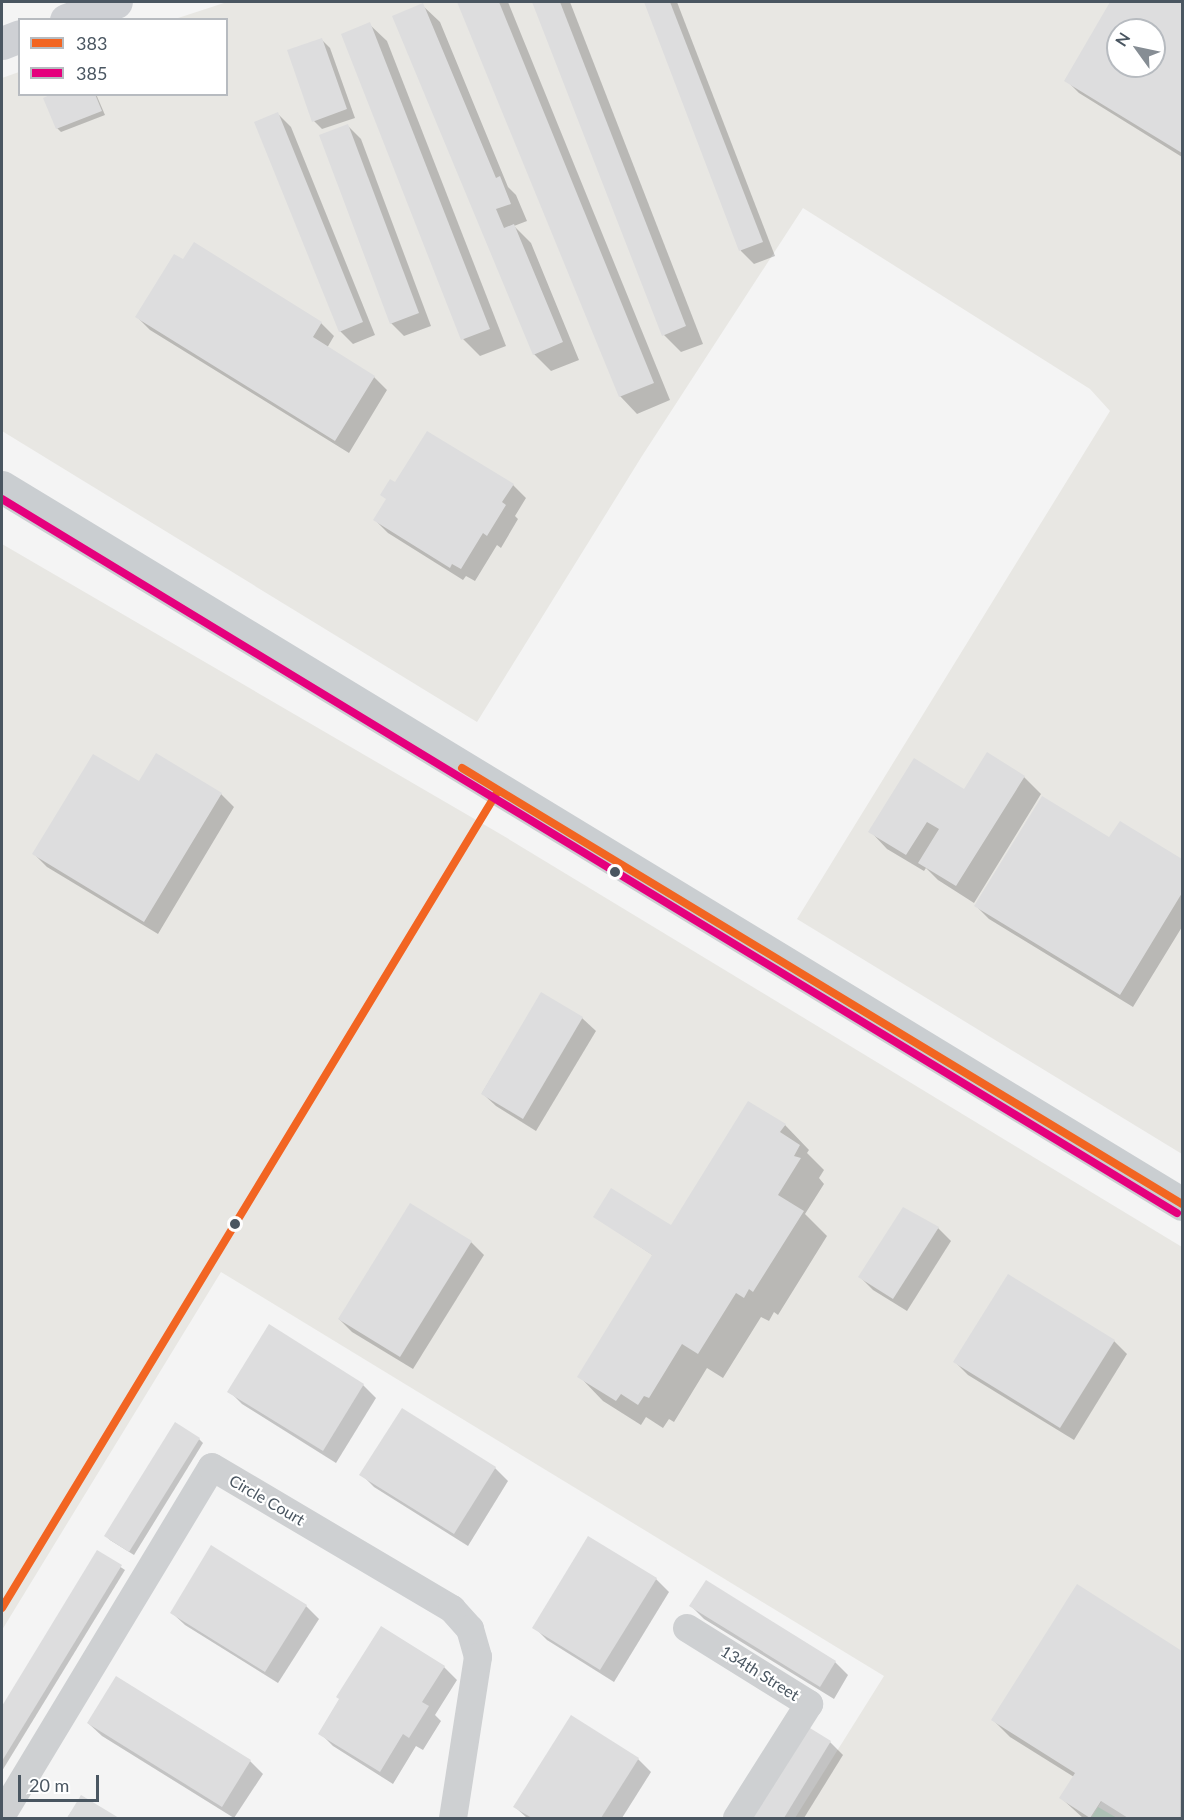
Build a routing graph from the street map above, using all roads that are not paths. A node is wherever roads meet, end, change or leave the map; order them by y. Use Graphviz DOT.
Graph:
graph roads {
  1 [pos="116,2"];
  2 [pos="72,18"];
  3 [pos="18,37"];
  4 [pos="2,43"];
  5 [pos="2,487"];
  6 [pos="1182,1204"];
  7 [pos="687,1628"];
  8 [pos="2,1815"];
  9 [pos="453,1818"];
  10 [pos="737,1818"];
  1 -- 2 [label="street"];
  3 -- 4 [label="street"];
  5 -- 6 [label="main road"];
  7 -- 10 [label="street, 134th Street"];
  8 -- 9 [label="street, Circle Court"];
}
